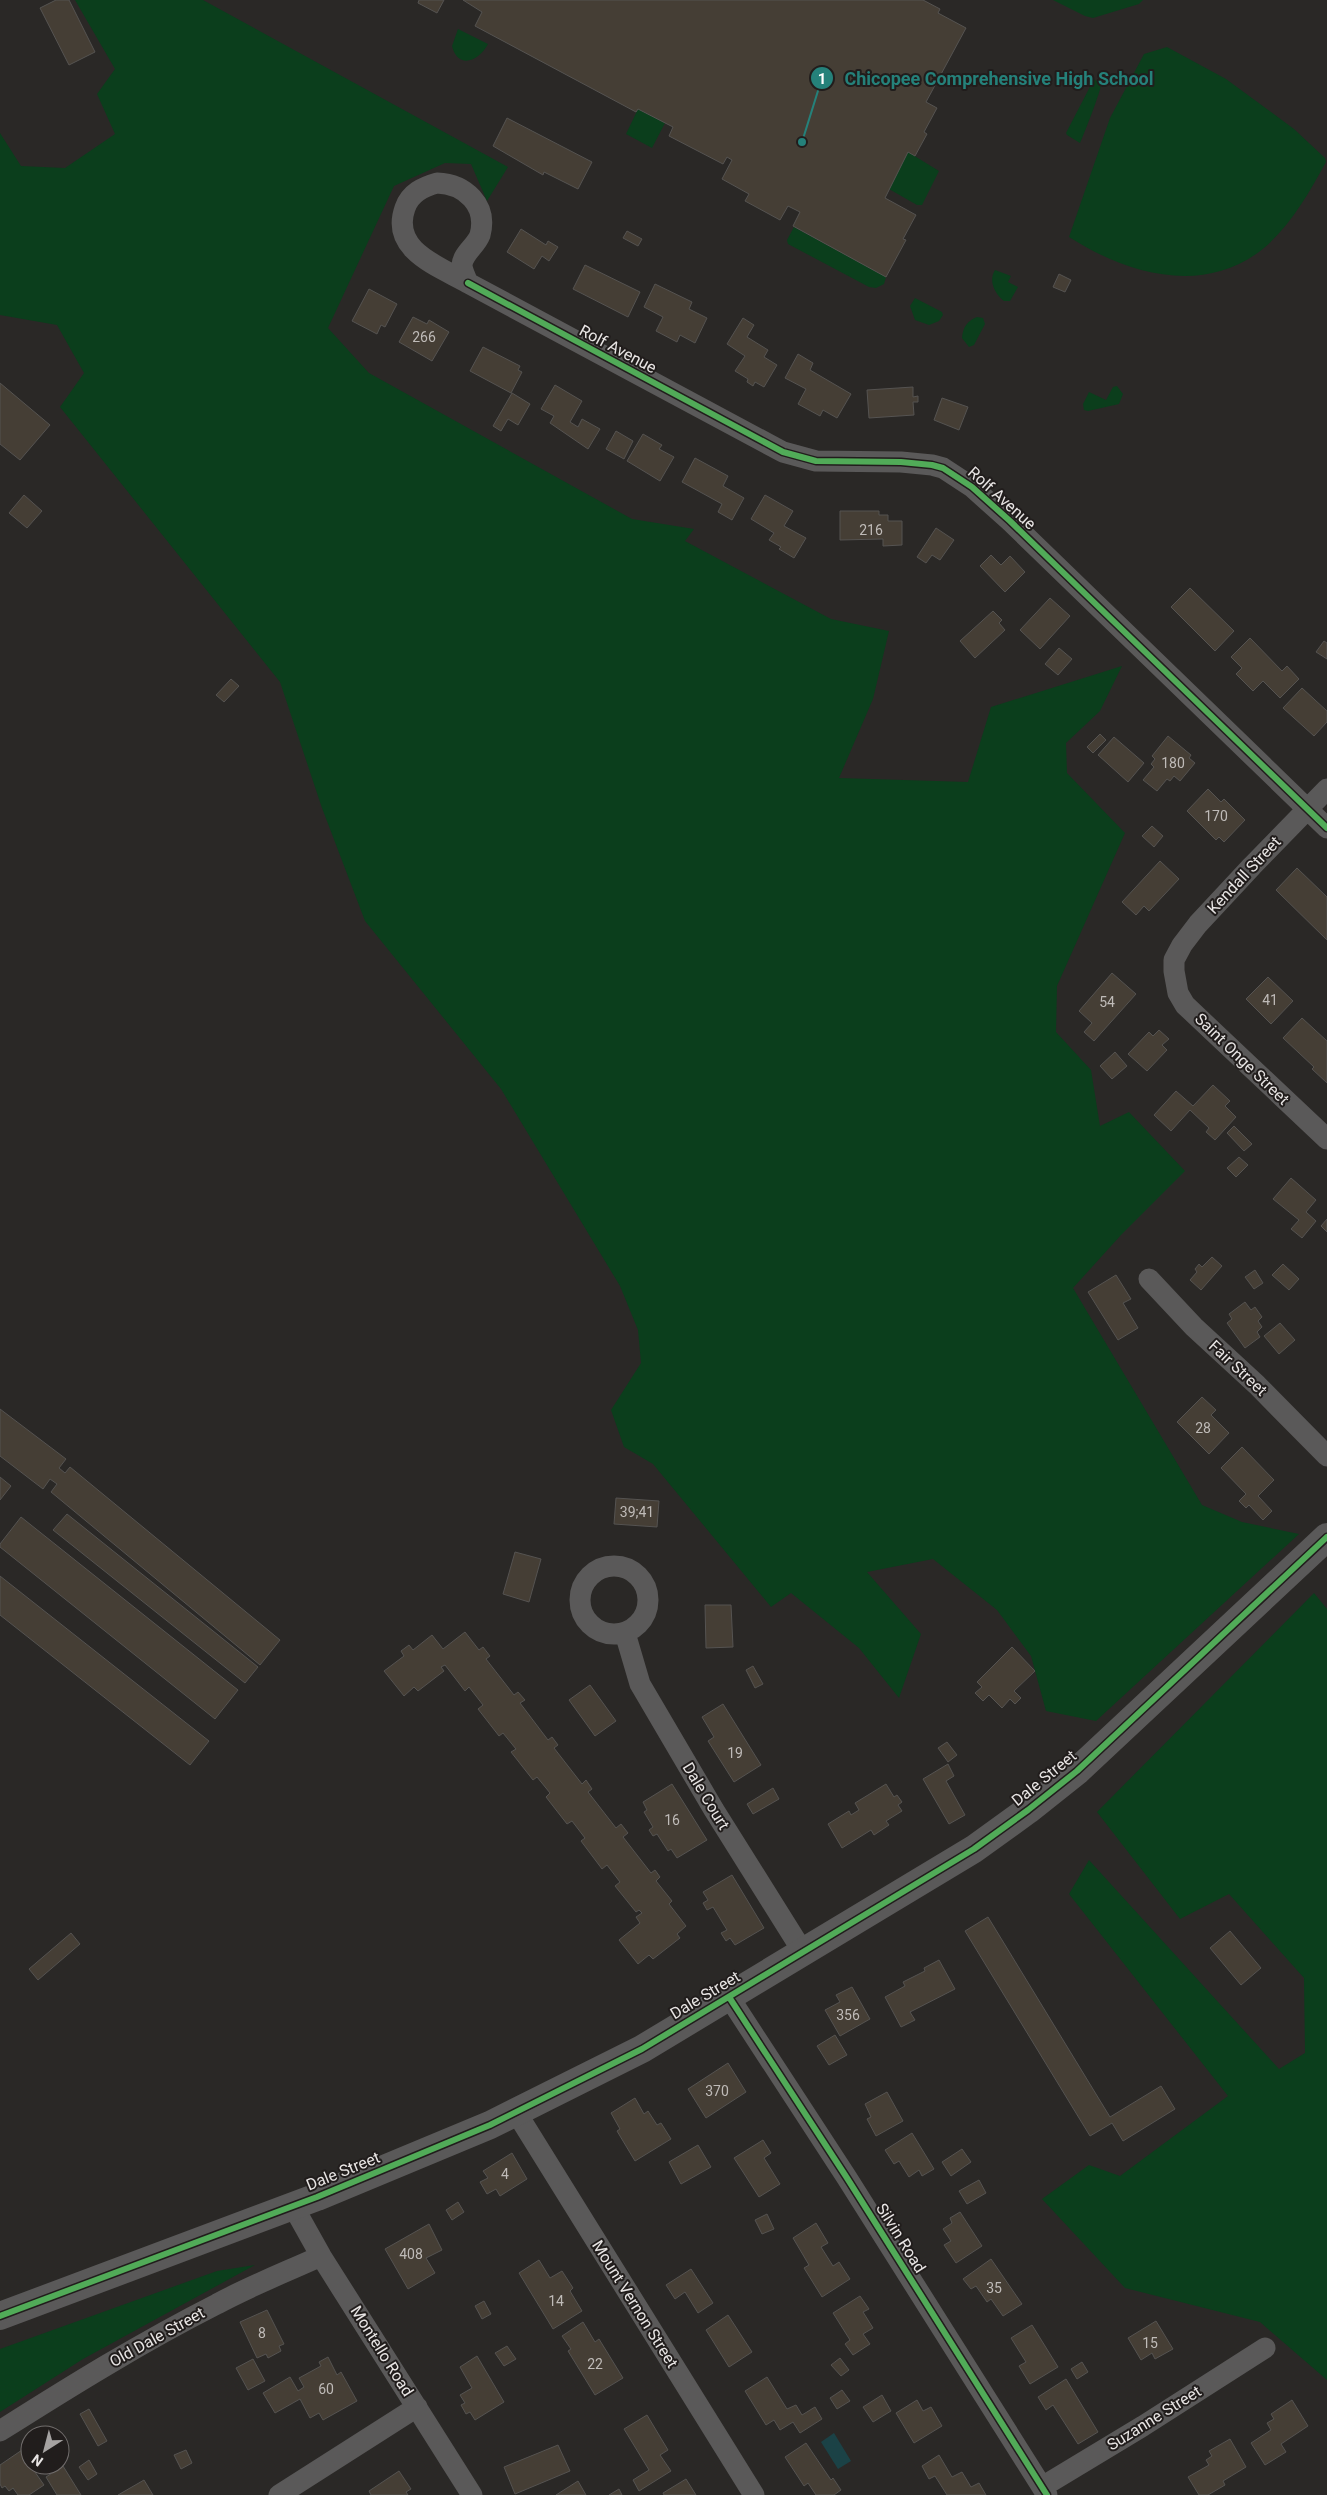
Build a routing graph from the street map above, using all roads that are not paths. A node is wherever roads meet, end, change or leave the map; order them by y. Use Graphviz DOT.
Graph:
graph roads {
  1 [pos="468,283"];
  2 [pos="1327,788"];
  3 [pos="1306,809"];
  4 [pos="1327,828"];
  5 [pos="1174,970"];
  6 [pos="1327,1139"];
  7 [pos="1149,1279"];
  8 [pos="1327,1456"];
  9 [pos="1327,1537"];
  10 [pos="625,1633"];
  11 [pos="803,1952"];
  12 [pos="729,1997"];
  13 [pos="516,2112"];
  14 [pos="293,2206"];
  15 [pos="321,2256"];
  16 [pos="0,2316"];
  17 [pos="1265,2348"];
  18 [pos="417,2407"];
  19 [pos="0,2431"];
  20 [pos="1044,2491"];
  21 [pos="280,2495"];
  22 [pos="472,2495"];
  23 [pos="754,2495"];
  1 -- 1 [label="street, Rolf Avenue"];
  1 -- 3 [label="street, Rolf Avenue"];
  2 -- 3 [label="street, Kendall Street"];
  3 -- 4 [label="street, Rolf Avenue"];
  3 -- 5 [label="street, Kendall Street"];
  5 -- 6 [label="street, Saint Onge Street"];
  7 -- 8 [label="street, Fair Street"];
  9 -- 11 [label="street, Dale Street"];
  10 -- 11 [label="street, Dale Court"];
  11 -- 12 [label="street, Dale Street"];
  12 -- 13 [label="street, Dale Street"];
  12 -- 20 [label="street, Silvin Road"];
  13 -- 14 [label="street, Dale Street"];
  13 -- 23 [label="street, Mount Vernon Street"];
  14 -- 15 [label="street, Montello Road"];
  14 -- 16 [label="street, Dale Street"];
  15 -- 18 [label="street, Montello Road"];
  15 -- 19 [label="street, Old Dale Street"];
  17 -- 20 [label="street, Suzanne Street"];
  18 -- 21 [label="street"];
  18 -- 22 [label="street, Montello Road"];
}
